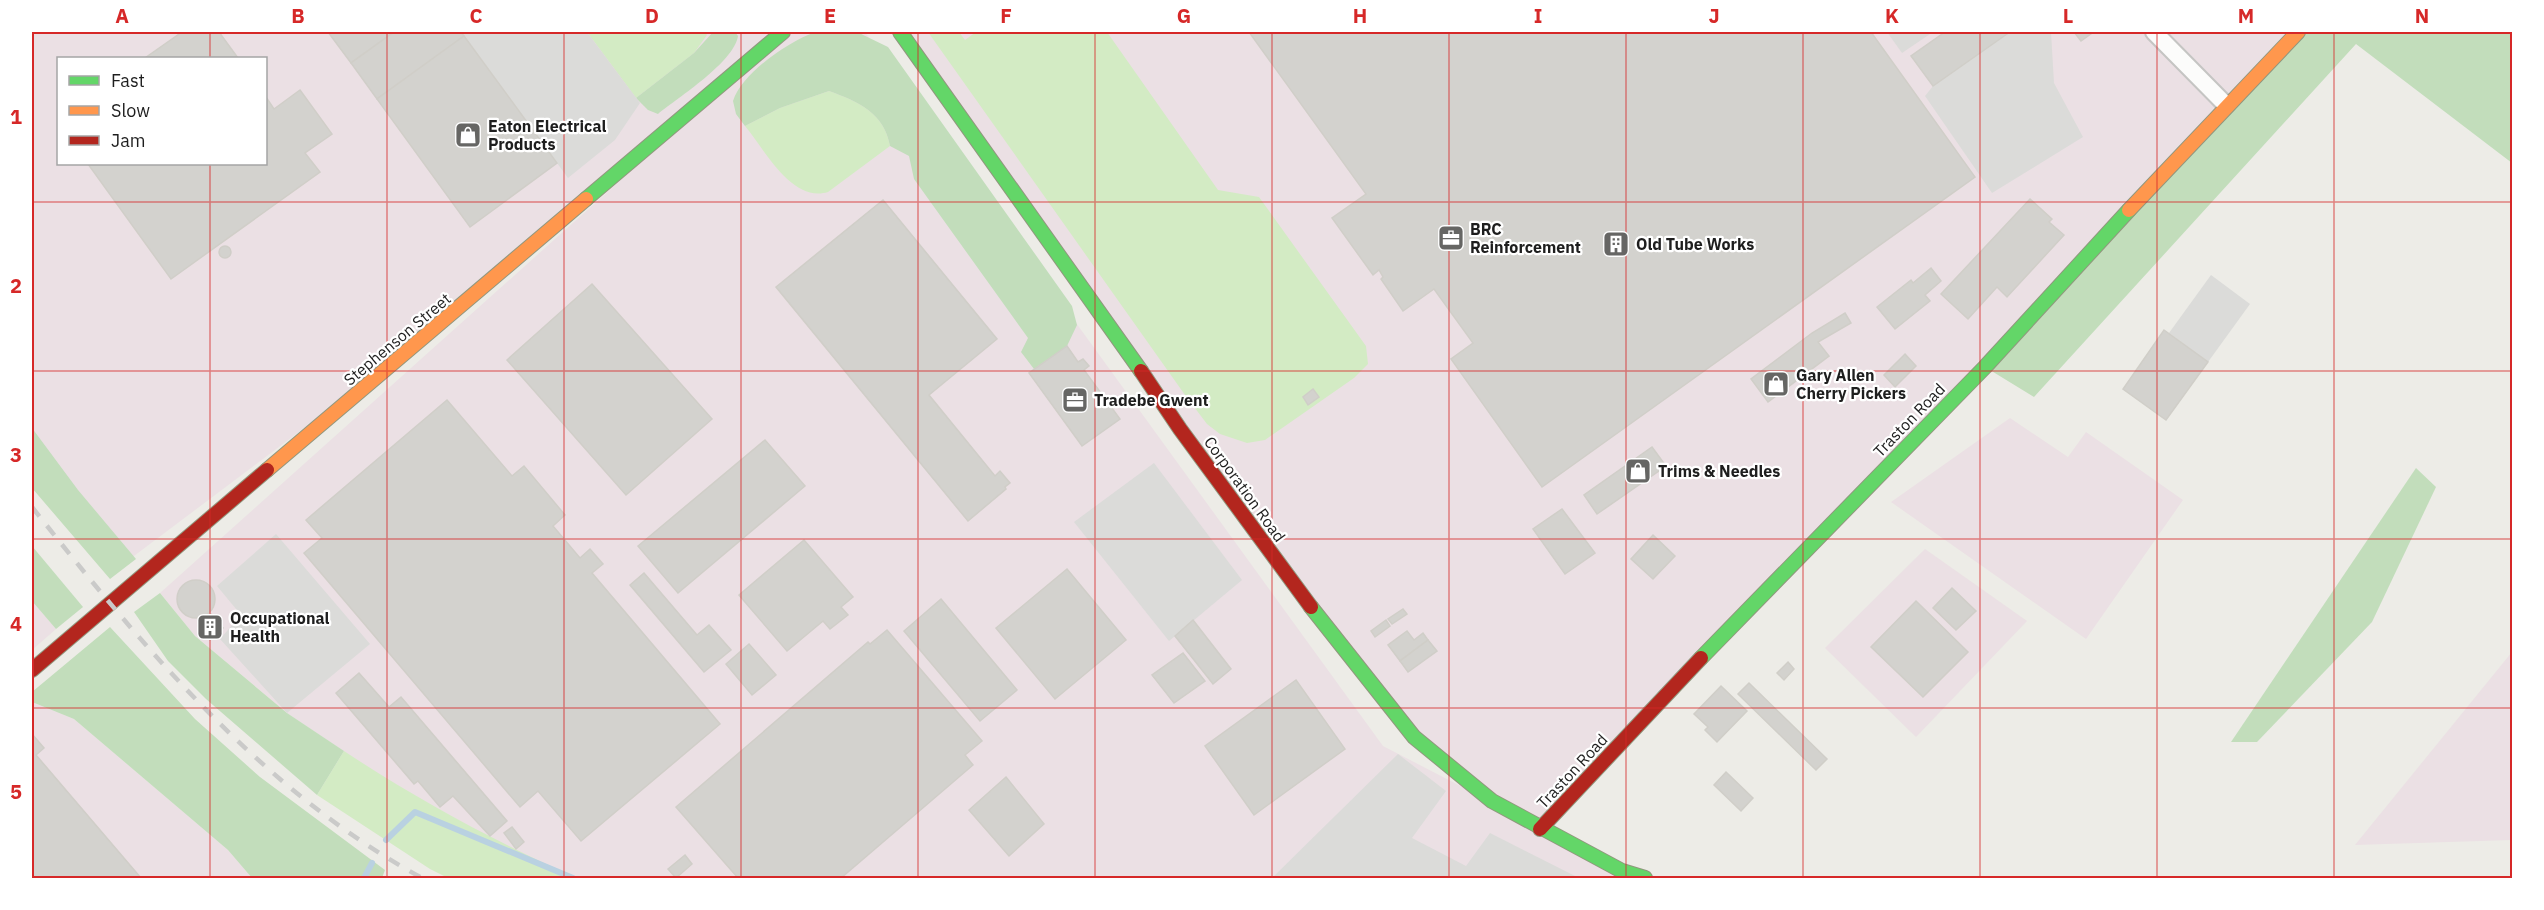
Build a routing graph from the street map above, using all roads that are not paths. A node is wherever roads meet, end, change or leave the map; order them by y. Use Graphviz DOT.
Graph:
graph roads {
  1 [pos="783,32"];
  2 [pos="900,32"];
  3 [pos="2154,32"];
  4 [pos="2298,32"];
  5 [pos="2226,105"];
  6 [pos="32,670"];
  7 [pos="1540,829"];
  8 [pos="1645,879"];
  1 -- 6 [label="street, Stephenson Street"];
  2 -- 7 [label="street, Corporation Road"];
  3 -- 5 [label="street"];
  4 -- 5 [label="street, Traston Road"];
  5 -- 7 [label="street, Traston Road"];
  7 -- 8 [label="street, Corporation Road"];
}
